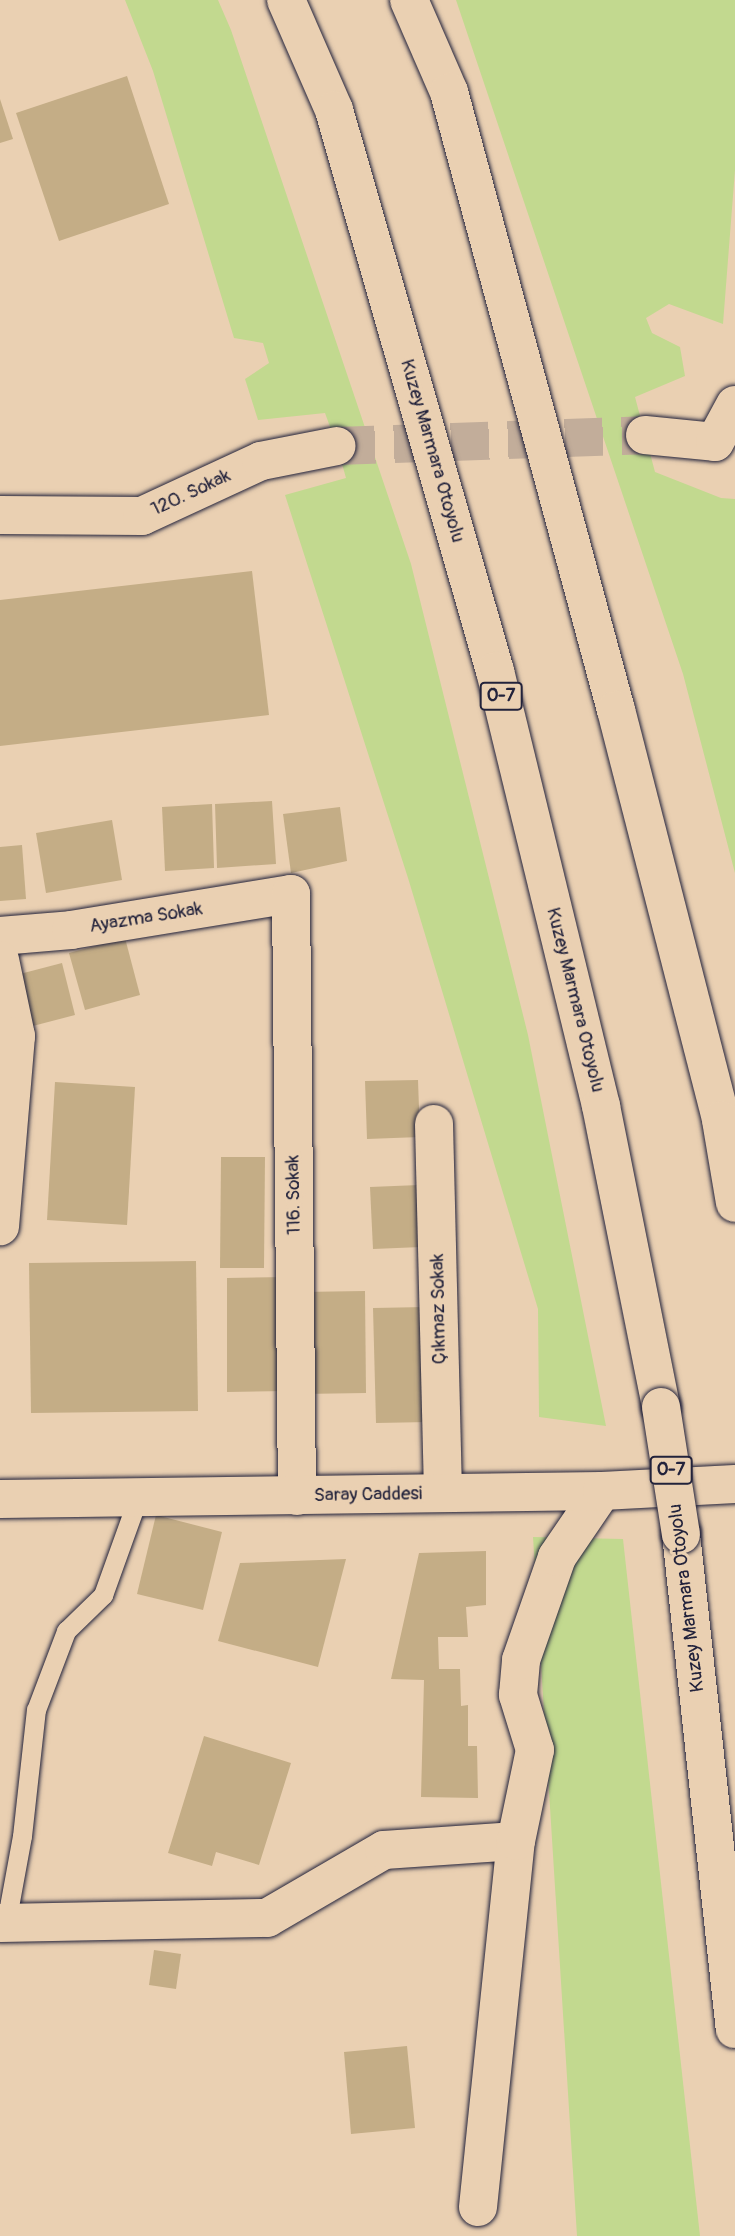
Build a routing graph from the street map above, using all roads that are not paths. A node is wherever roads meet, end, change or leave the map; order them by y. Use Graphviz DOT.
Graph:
graph roads {
  1 [pos="286,0"];
  2 [pos="409,0"];
  3 [pos="735,405"];
  4 [pos="645,435"];
  5 [pos="337,446"];
  6 [pos="725,449"];
  7 [pos="0,515"];
  8 [pos="291,894"];
  9 [pos="0,936"];
  10 [pos="0,960"];
  11 [pos="435,1124"];
  12 [pos="735,1203"];
  13 [pos="0,1226"];
  14 [pos="735,1485"];
  15 [pos="602,1491"];
  16 [pos="443,1493"];
  17 [pos="297,1496"];
  18 [pos="138,1497"];
  19 [pos="0,1499"];
  20 [pos="516,1841"];
  21 [pos="3,1923"];
  22 [pos="735,2029"];
  23 [pos="478,2207"];
  1 -- 22 [label="main road, Kuzey Marmara Otoyolu / O-7, bridge"];
  2 -- 12 [label="main road"];
  3 -- 6 [label="main road"];
  4 -- 6 [label="main road"];
  5 -- 7 [label="main road, 120. Sokak"];
  8 -- 9 [label="main road, Ayazma Sokak"];
  8 -- 17 [label="main road, 116. Sokak"];
  10 -- 13 [label="main road"];
  11 -- 16 [label="main road, Çıkmaz Sokak"];
  14 -- 15 [label="main road, Saray Caddesi"];
  15 -- 16 [label="main road, Saray Caddesi"];
  15 -- 20 [label="main road"];
  16 -- 17 [label="main road, Saray Caddesi"];
  17 -- 18 [label="main road, Saray Caddesi"];
  18 -- 19 [label="main road, Saray Caddesi"];
  18 -- 21 [label="lane"];
  20 -- 21 [label="main road"];
  20 -- 23 [label="main road"];
}
